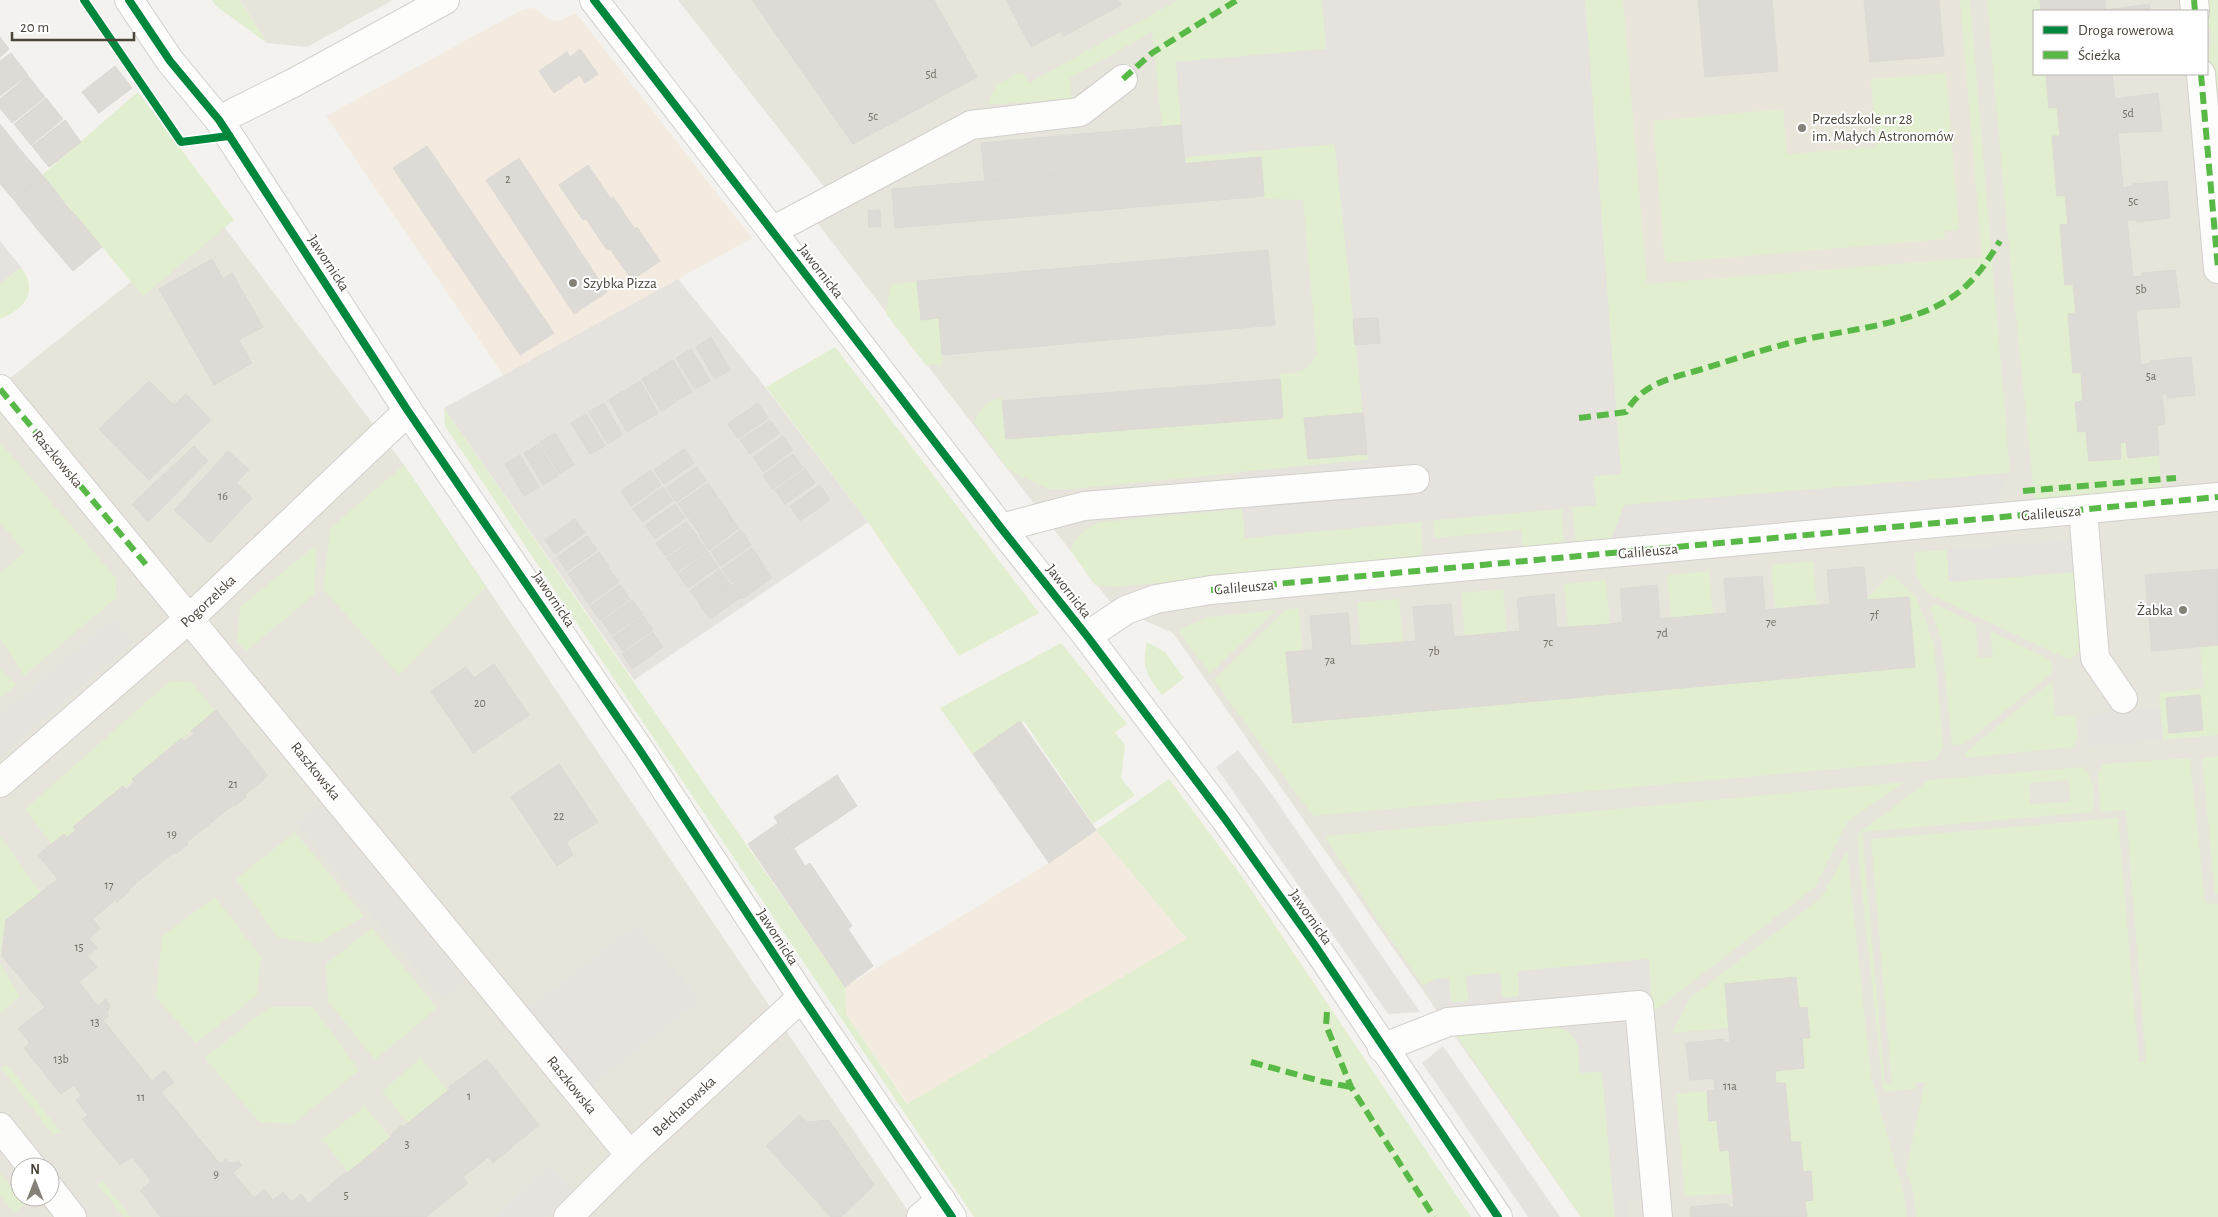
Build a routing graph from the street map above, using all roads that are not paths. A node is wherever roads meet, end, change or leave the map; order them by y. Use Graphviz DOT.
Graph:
graph roads {
  1 [pos="129,0"];
  2 [pos="445,0"];
  3 [pos="594,0"];
  4 [pos="2201,75"];
  5 [pos="1123,79"];
  6 [pos="219,120"];
  7 [pos="772,231"];
  8 [pos="2218,269"];
  9 [pos="0,389"];
  10 [pos="408,411"];
  11 [pos="1415,479"];
  12 [pos="2218,497"];
  13 [pos="2083,510"];
  14 [pos="1001,528"];
  15 [pos="190,618"];
  16 [pos="1087,636"];
  17 [pos="2123,700"];
  18 [pos="0,783"];
  19 [pos="802,997"];
  20 [pos="1382,1048"];
  21 [pos="0,1127"];
  22 [pos="630,1155"];
  23 [pos="24,1157"];
  24 [pos="60,1202"];
  25 [pos="938,1211"];
  26 [pos="72,1217"];
  27 [pos="568,1217"];
  28 [pos="1498,1217"];
  29 [pos="1658,1217"];
  1 -- 6 [label="street, Jawornicka"];
  2 -- 6 [label="street"];
  3 -- 7 [label="street, Jawornicka"];
  4 -- 8 [label="street"];
  5 -- 7 [label="street"];
  6 -- 10 [label="street, Jawornicka"];
  7 -- 14 [label="street, Jawornicka"];
  9 -- 15 [label="street, Raszkowska"];
  10 -- 15 [label="street, Pogorzelska"];
  10 -- 19 [label="street, Jawornicka"];
  11 -- 14 [label="street"];
  12 -- 13 [label="street, Galileusza"];
  13 -- 16 [label="street, Galileusza"];
  13 -- 17 [label="street"];
  14 -- 16 [label="street, Jawornicka"];
  15 -- 18 [label="street, Pogorzelska"];
  15 -- 22 [label="street, Raszkowska"];
  16 -- 20 [label="street, Jawornicka"];
  19 -- 22 [label="street, Bełchatowska"];
  19 -- 25 [label="street, Jawornicka"];
  20 -- 28 [label="street, Jawornicka"];
  20 -- 29 [label="street"];
  21 -- 23 [label="street"];
  22 -- 27 [label="street, Bełchatowska"];
  24 -- 26 [label="street"];
}
